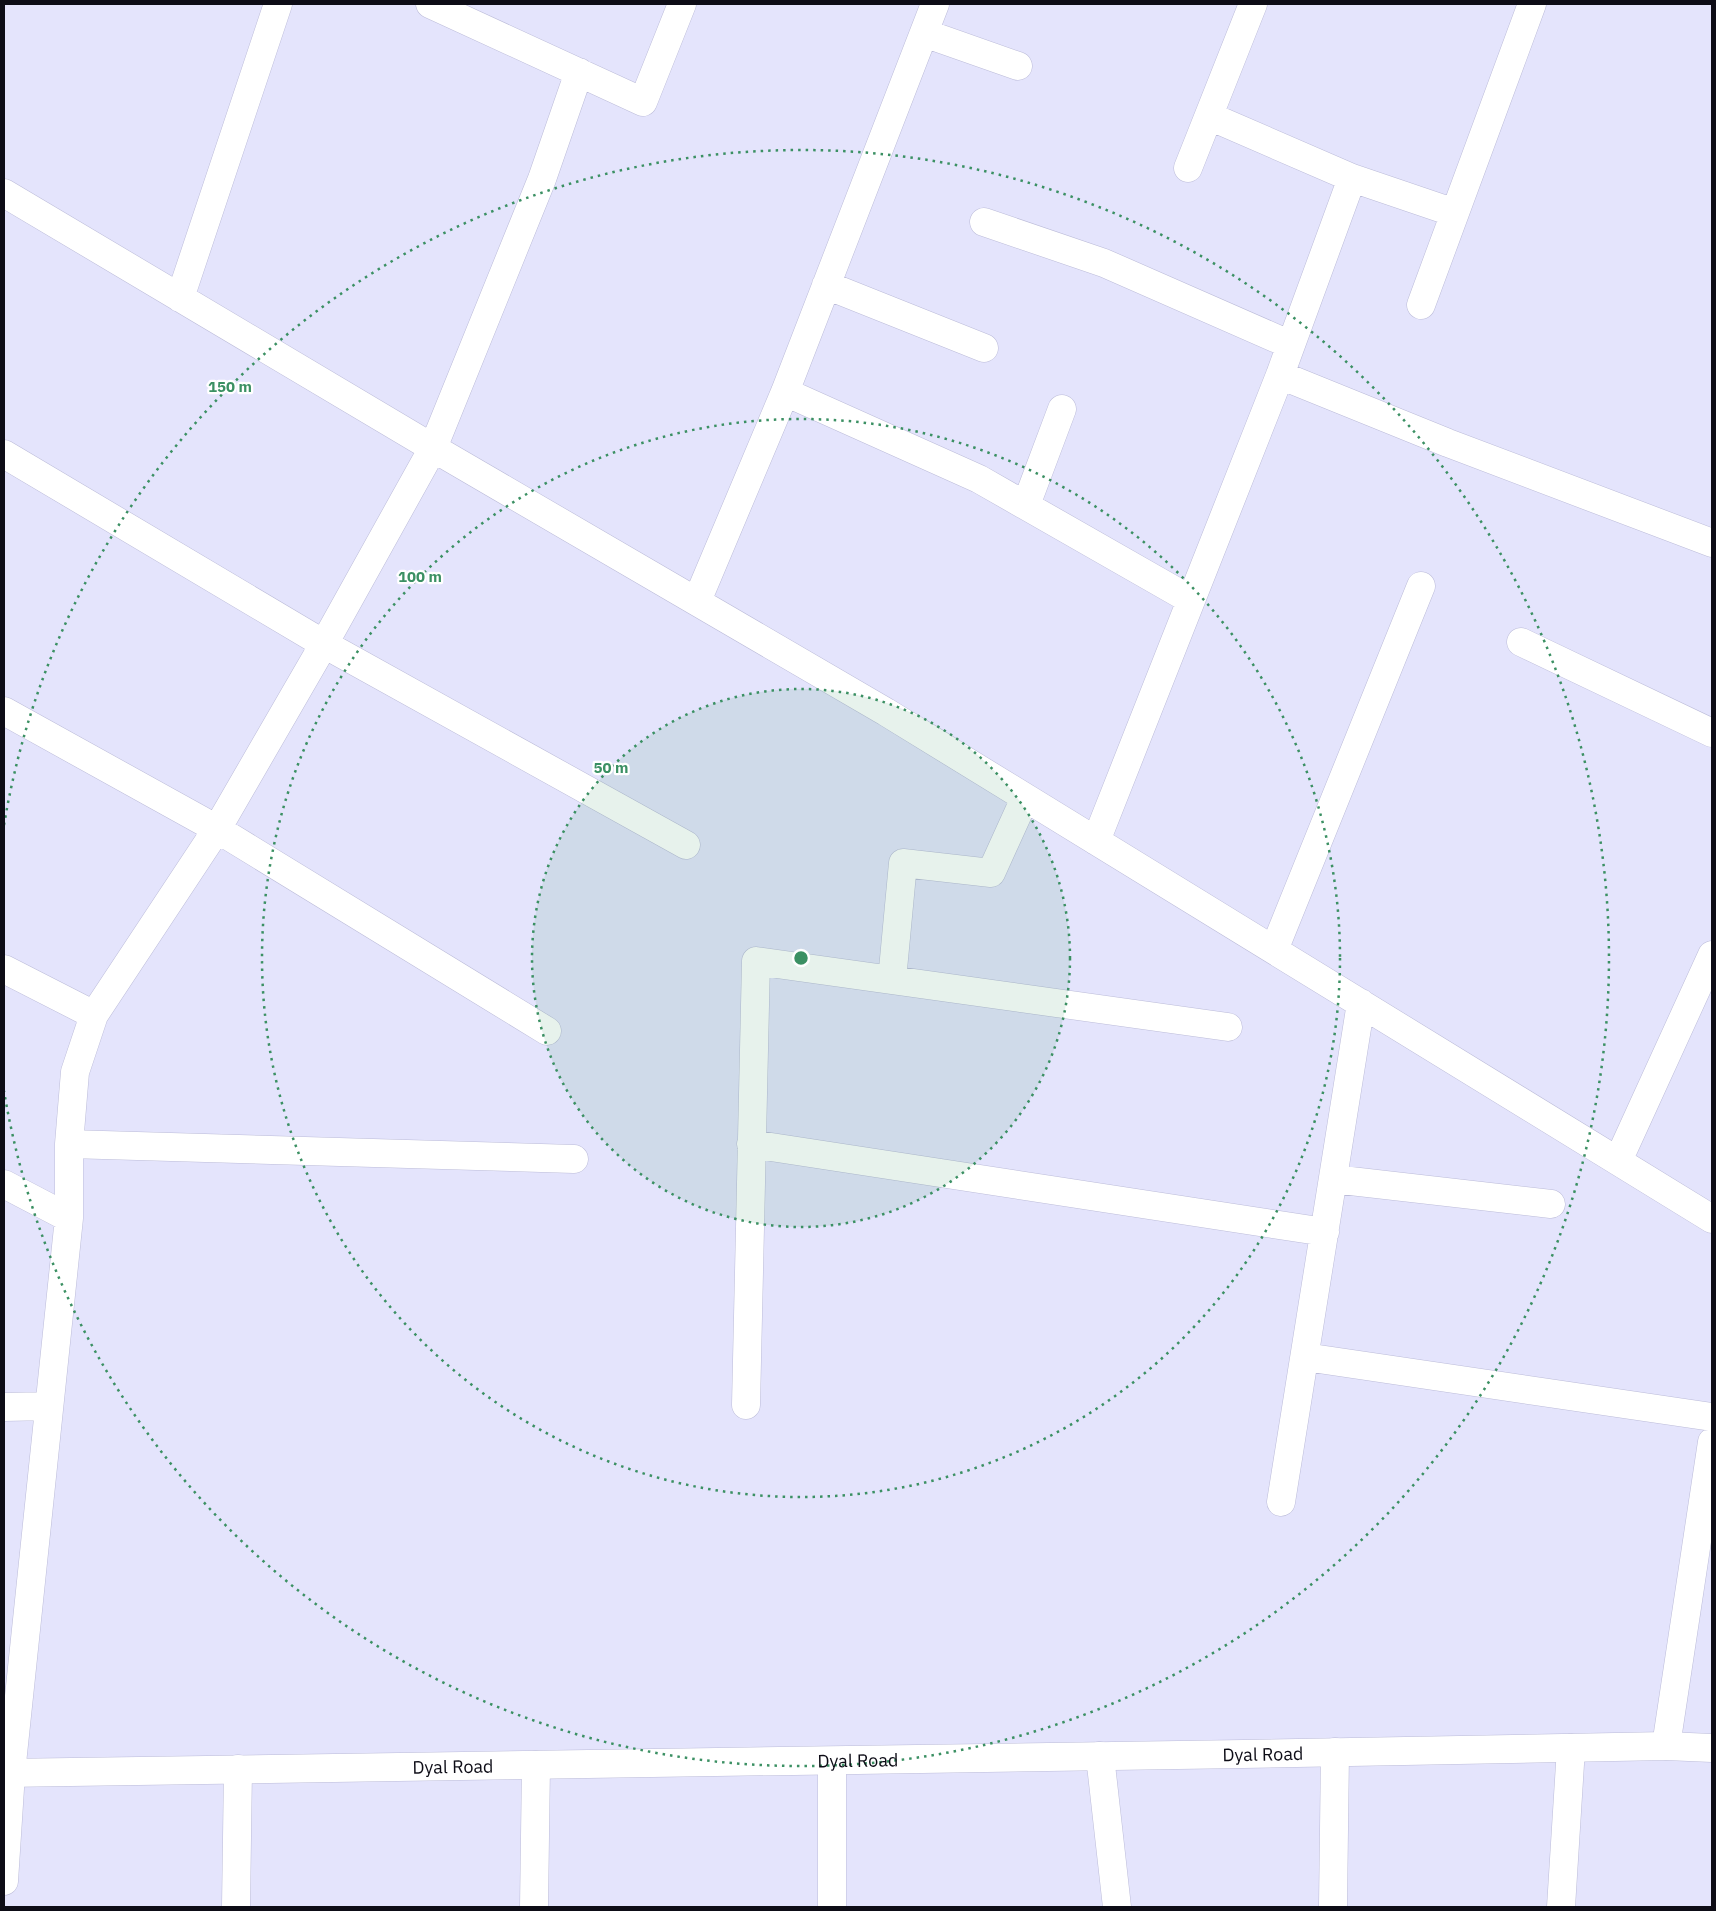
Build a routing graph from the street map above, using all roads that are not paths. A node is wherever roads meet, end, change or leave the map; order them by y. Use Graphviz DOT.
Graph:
graph roads {
  1 [pos="278,4"];
  2 [pos="430,4"];
  3 [pos="682,4"];
  4 [pos="935,4"];
  5 [pos="1253,4"];
  6 [pos="1532,4"];
  7 [pos="924,33"];
  8 [pos="1018,66"];
  9 [pos="579,72"];
  10 [pos="1209,116"];
  11 [pos="1188,168"];
  12 [pos="1352,178"];
  13 [pos="4,193"];
  14 [pos="1455,213"];
  15 [pos="984,222"];
  16 [pos="826,286"];
  17 [pos="180,298"];
  18 [pos="1421,304"];
  19 [pos="1291,344"];
  20 [pos="984,348"];
  21 [pos="1280,375"];
  22 [pos="786,392"];
  23 [pos="1062,409"];
  24 [pos="433,448"];
  25 [pos="4,454"];
  26 [pos="1026,505"];
  27 [pos="1712,543"];
  28 [pos="1421,586"];
  29 [pos="1191,600"];
  30 [pos="697,601"];
  31 [pos="1521,642"];
  32 [pos="324,644"];
  33 [pos="4,711"];
  34 [pos="1712,734"];
  35 [pos="1025,798"];
  36 [pos="217,829"];
  37 [pos="1096,841"];
  38 [pos="686,845"];
  39 [pos="1274,950"];
  40 [pos="1712,955"];
  41 [pos="4,969"];
  42 [pos="892,980"];
  43 [pos="1361,1004"];
  44 [pos="94,1015"];
  45 [pos="1228,1027"];
  46 [pos="547,1031"];
  47 [pos="69,1144"];
  48 [pos="752,1144"];
  49 [pos="574,1159"];
  50 [pos="1618,1162"];
  51 [pos="1333,1179"];
  52 [pos="4,1184"];
  53 [pos="1551,1204"];
  54 [pos="68,1218"];
  55 [pos="1712,1219"];
  56 [pos="1325,1232"];
  57 [pos="1305,1357"];
  58 [pos="746,1404"];
  59 [pos="49,1406"];
  60 [pos="4,1407"];
  61 [pos="1712,1417"];
  62 [pos="1712,1442"];
  63 [pos="1281,1502"];
  64 [pos="1666,1746"];
  65 [pos="1571,1748"];
  66 [pos="1712,1748"];
  67 [pos="1335,1752"];
  68 [pos="1100,1756"];
  69 [pos="832,1760"];
  70 [pos="536,1765"];
  71 [pos="238,1769"];
  72 [pos="7,1773"];
  73 [pos="4,1881"];
  74 [pos="236,1907"];
  75 [pos="534,1907"];
  76 [pos="832,1907"];
  77 [pos="1117,1907"];
  78 [pos="1333,1907"];
  79 [pos="1561,1907"];
  1 -- 17 [label="street"];
  2 -- 9 [label="street"];
  3 -- 9 [label="street"];
  4 -- 7 [label="street"];
  5 -- 10 [label="street"];
  6 -- 14 [label="street"];
  7 -- 8 [label="street"];
  7 -- 16 [label="street"];
  9 -- 24 [label="street"];
  10 -- 11 [label="street"];
  10 -- 12 [label="street"];
  12 -- 14 [label="street"];
  12 -- 19 [label="street"];
  13 -- 17 [label="street"];
  14 -- 18 [label="street"];
  15 -- 19 [label="street"];
  16 -- 20 [label="street"];
  16 -- 22 [label="street"];
  17 -- 24 [label="street"];
  19 -- 21 [label="street"];
  21 -- 27 [label="street"];
  21 -- 29 [label="street"];
  22 -- 26 [label="street"];
  22 -- 30 [label="street"];
  23 -- 26 [label="street"];
  24 -- 30 [label="street"];
  24 -- 32 [label="street"];
  25 -- 32 [label="street"];
  26 -- 29 [label="street"];
  28 -- 39 [label="street"];
  29 -- 37 [label="street"];
  30 -- 35 [label="street"];
  31 -- 34 [label="street"];
  32 -- 36 [label="street"];
  32 -- 38 [label="street"];
  33 -- 36 [label="street"];
  35 -- 37 [label="street"];
  35 -- 42 [label="street"];
  36 -- 44 [label="street"];
  36 -- 46 [label="street"];
  37 -- 39 [label="street"];
  39 -- 43 [label="street"];
  40 -- 50 [label="street"];
  41 -- 44 [label="street"];
  42 -- 45 [label="street"];
  42 -- 48 [label="street"];
  43 -- 50 [label="street"];
  43 -- 51 [label="street"];
  44 -- 47 [label="street"];
  47 -- 49 [label="street"];
  47 -- 54 [label="street"];
  48 -- 56 [label="street"];
  48 -- 58 [label="street"];
  50 -- 55 [label="street"];
  51 -- 53 [label="street"];
  51 -- 56 [label="street"];
  52 -- 54 [label="street"];
  54 -- 59 [label="street"];
  56 -- 57 [label="street"];
  57 -- 61 [label="street"];
  57 -- 63 [label="street"];
  59 -- 60 [label="street"];
  59 -- 72 [label="street"];
  62 -- 64 [label="street"];
  64 -- 65 [label="street, Dyal Road"];
  64 -- 66 [label="street, Dyal Road"];
  65 -- 67 [label="street, Dyal Road"];
  65 -- 79 [label="street"];
  67 -- 68 [label="street, Dyal Road"];
  67 -- 78 [label="street"];
  68 -- 69 [label="street, Dyal Road"];
  68 -- 77 [label="street"];
  69 -- 70 [label="street, Dyal Road"];
  69 -- 76 [label="street"];
  70 -- 71 [label="street, Dyal Road"];
  70 -- 75 [label="street"];
  71 -- 72 [label="street, Dyal Road"];
  71 -- 74 [label="street"];
  72 -- 73 [label="street"];
}
